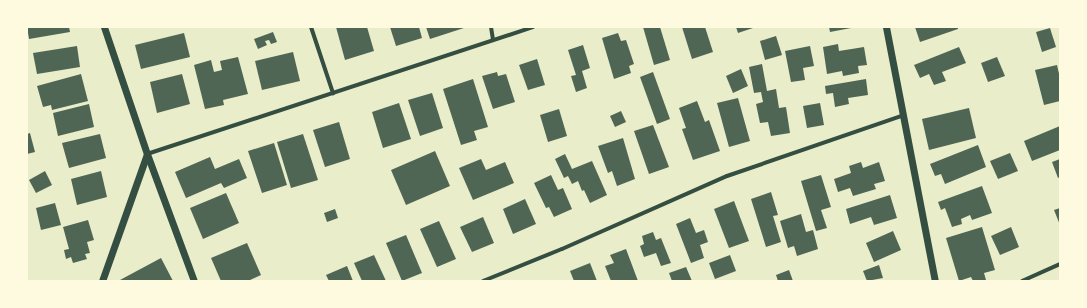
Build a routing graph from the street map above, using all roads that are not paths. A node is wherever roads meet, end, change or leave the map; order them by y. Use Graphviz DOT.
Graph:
graph roads {
  1 [pos="104,27"];
  2 [pos="311,27"];
  3 [pos="492,27"];
  4 [pos="533,27"];
  5 [pos="886,27"];
  6 [pos="493,40"];
  7 [pos="333,93"];
  8 [pos="904,115"];
  9 [pos="147,154"];
  10 [pos="1060,264"];
  11 [pos="102,281"];
  12 [pos="194,281"];
  13 [pos="483,281"];
  14 [pos="935,281"];
  15 [pos="1022,281"];
  1 -- 9 [label="street"];
  2 -- 7 [label="street"];
  3 -- 6 [label="street"];
  4 -- 6 [label="street"];
  5 -- 8 [label="street"];
  6 -- 7 [label="street"];
  7 -- 9 [label="street"];
  8 -- 13 [label="street"];
  8 -- 14 [label="street"];
  9 -- 11 [label="street"];
  9 -- 12 [label="street"];
  10 -- 15 [label="street"];
}
